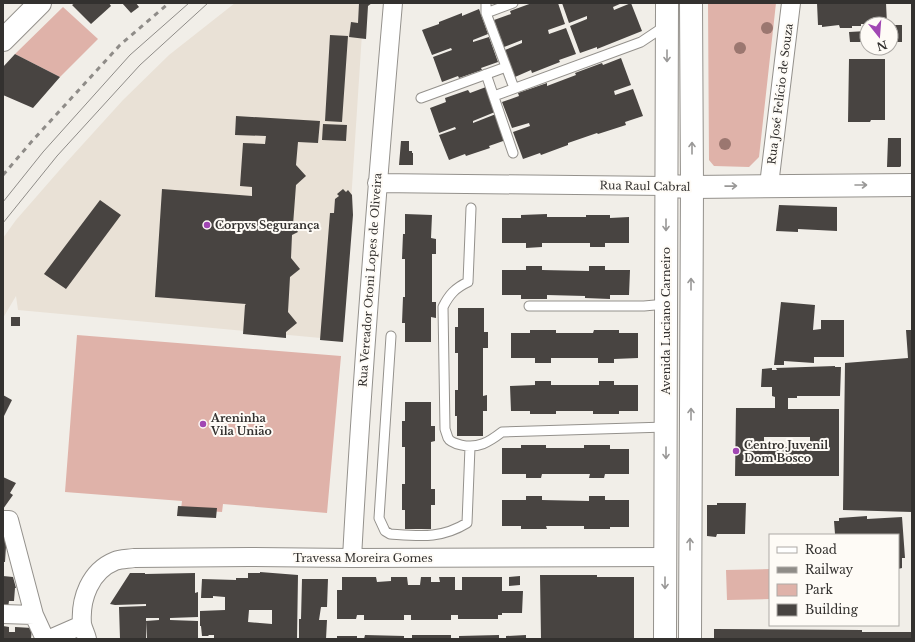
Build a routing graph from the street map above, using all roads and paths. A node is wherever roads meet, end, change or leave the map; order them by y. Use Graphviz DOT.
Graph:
graph roads {
  1 [pos="393,3"];
  2 [pos="486,3"];
  3 [pos="513,3"];
  4 [pos="790,3"];
  5 [pos="32,7"];
  6 [pos="691,12"];
  7 [pos="486,13"];
  8 [pos="667,14"];
  9 [pos="3,40"];
  10 [pos="506,67"];
  11 [pos="486,74"];
  12 [pos="514,88"];
  13 [pos="494,96"];
  14 [pos="421,98"];
  15 [pos="513,152"];
  16 [pos="377,183"];
  17 [pos="912,184"];
  18 [pos="666,186"];
  19 [pos="769,186"];
  20 [pos="692,187"];
  21 [pos="471,208"];
  22 [pos="666,304"];
  23 [pos="529,306"];
  24 [pos="391,336"];
  25 [pos="666,427"];
  26 [pos="470,447"];
  27 [pos="3,520"];
  28 [pos="352,558"];
  29 [pos="665,558"];
  30 [pos="3,614"];
  31 [pos="34,615"];
  32 [pos="85,632"];
  33 [pos="45,639"];
  34 [pos="50,639"];
  35 [pos="665,639"];
  36 [pos="690,639"];
  1 -- 16 [label="street, Rua Vereador Otoni Lopes de Oliveira"];
  2 -- 7 [label="lane"];
  3 -- 7 [label="lane"];
  4 -- 19 [label="street, Rua José Felício de Souza"];
  5 -- 9 [label="main road"];
  6 -- 8 [label="main road"];
  20 -- 6 [label="main road, one-way"];
  7 -- 10 [label="lane"];
  8 -- 12 [label="lane"];
  8 -- 18 [label="main road, Avenida Luciano Carneiro, one-way"];
  10 -- 11 [label="lane"];
  10 -- 12 [label="lane"];
  11 -- 13 [label="lane"];
  11 -- 14 [label="lane"];
  12 -- 13 [label="lane"];
  13 -- 15 [label="lane"];
  16 -- 18 [label="street, Rua Raul Cabral"];
  16 -- 28 [label="street, Rua Vereador Otoni Lopes de Oliveira"];
  19 -- 17 [label="main road, Rua Raul Cabral, one-way"];
  18 -- 20 [label="main road, Rua Raul Cabral"];
  18 -- 22 [label="main road, Avenida Luciano Carneiro, one-way"];
  20 -- 19 [label="main road, Rua Raul Cabral, one-way"];
  36 -- 20 [label="main road, one-way"];
  21 -- 26 [label="lane"];
  22 -- 23 [label="lane"];
  22 -- 25 [label="main road, Avenida Luciano Carneiro"];
  24 -- 26 [label="lane"];
  25 -- 26 [label="lane"];
  25 -- 29 [label="main road, Avenida Luciano Carneiro, one-way"];
  27 -- 31 [label="street"];
  28 -- 29 [label="street, Travessa Moreira Gomes"];
  28 -- 32 [label="street, Travessa Moreira Gomes"];
  29 -- 35 [label="main road, Avenida Luciano Carneiro, one-way"];
  30 -- 31 [label="street"];
  31 -- 33 [label="street"];
  32 -- 34 [label="street"];
}
